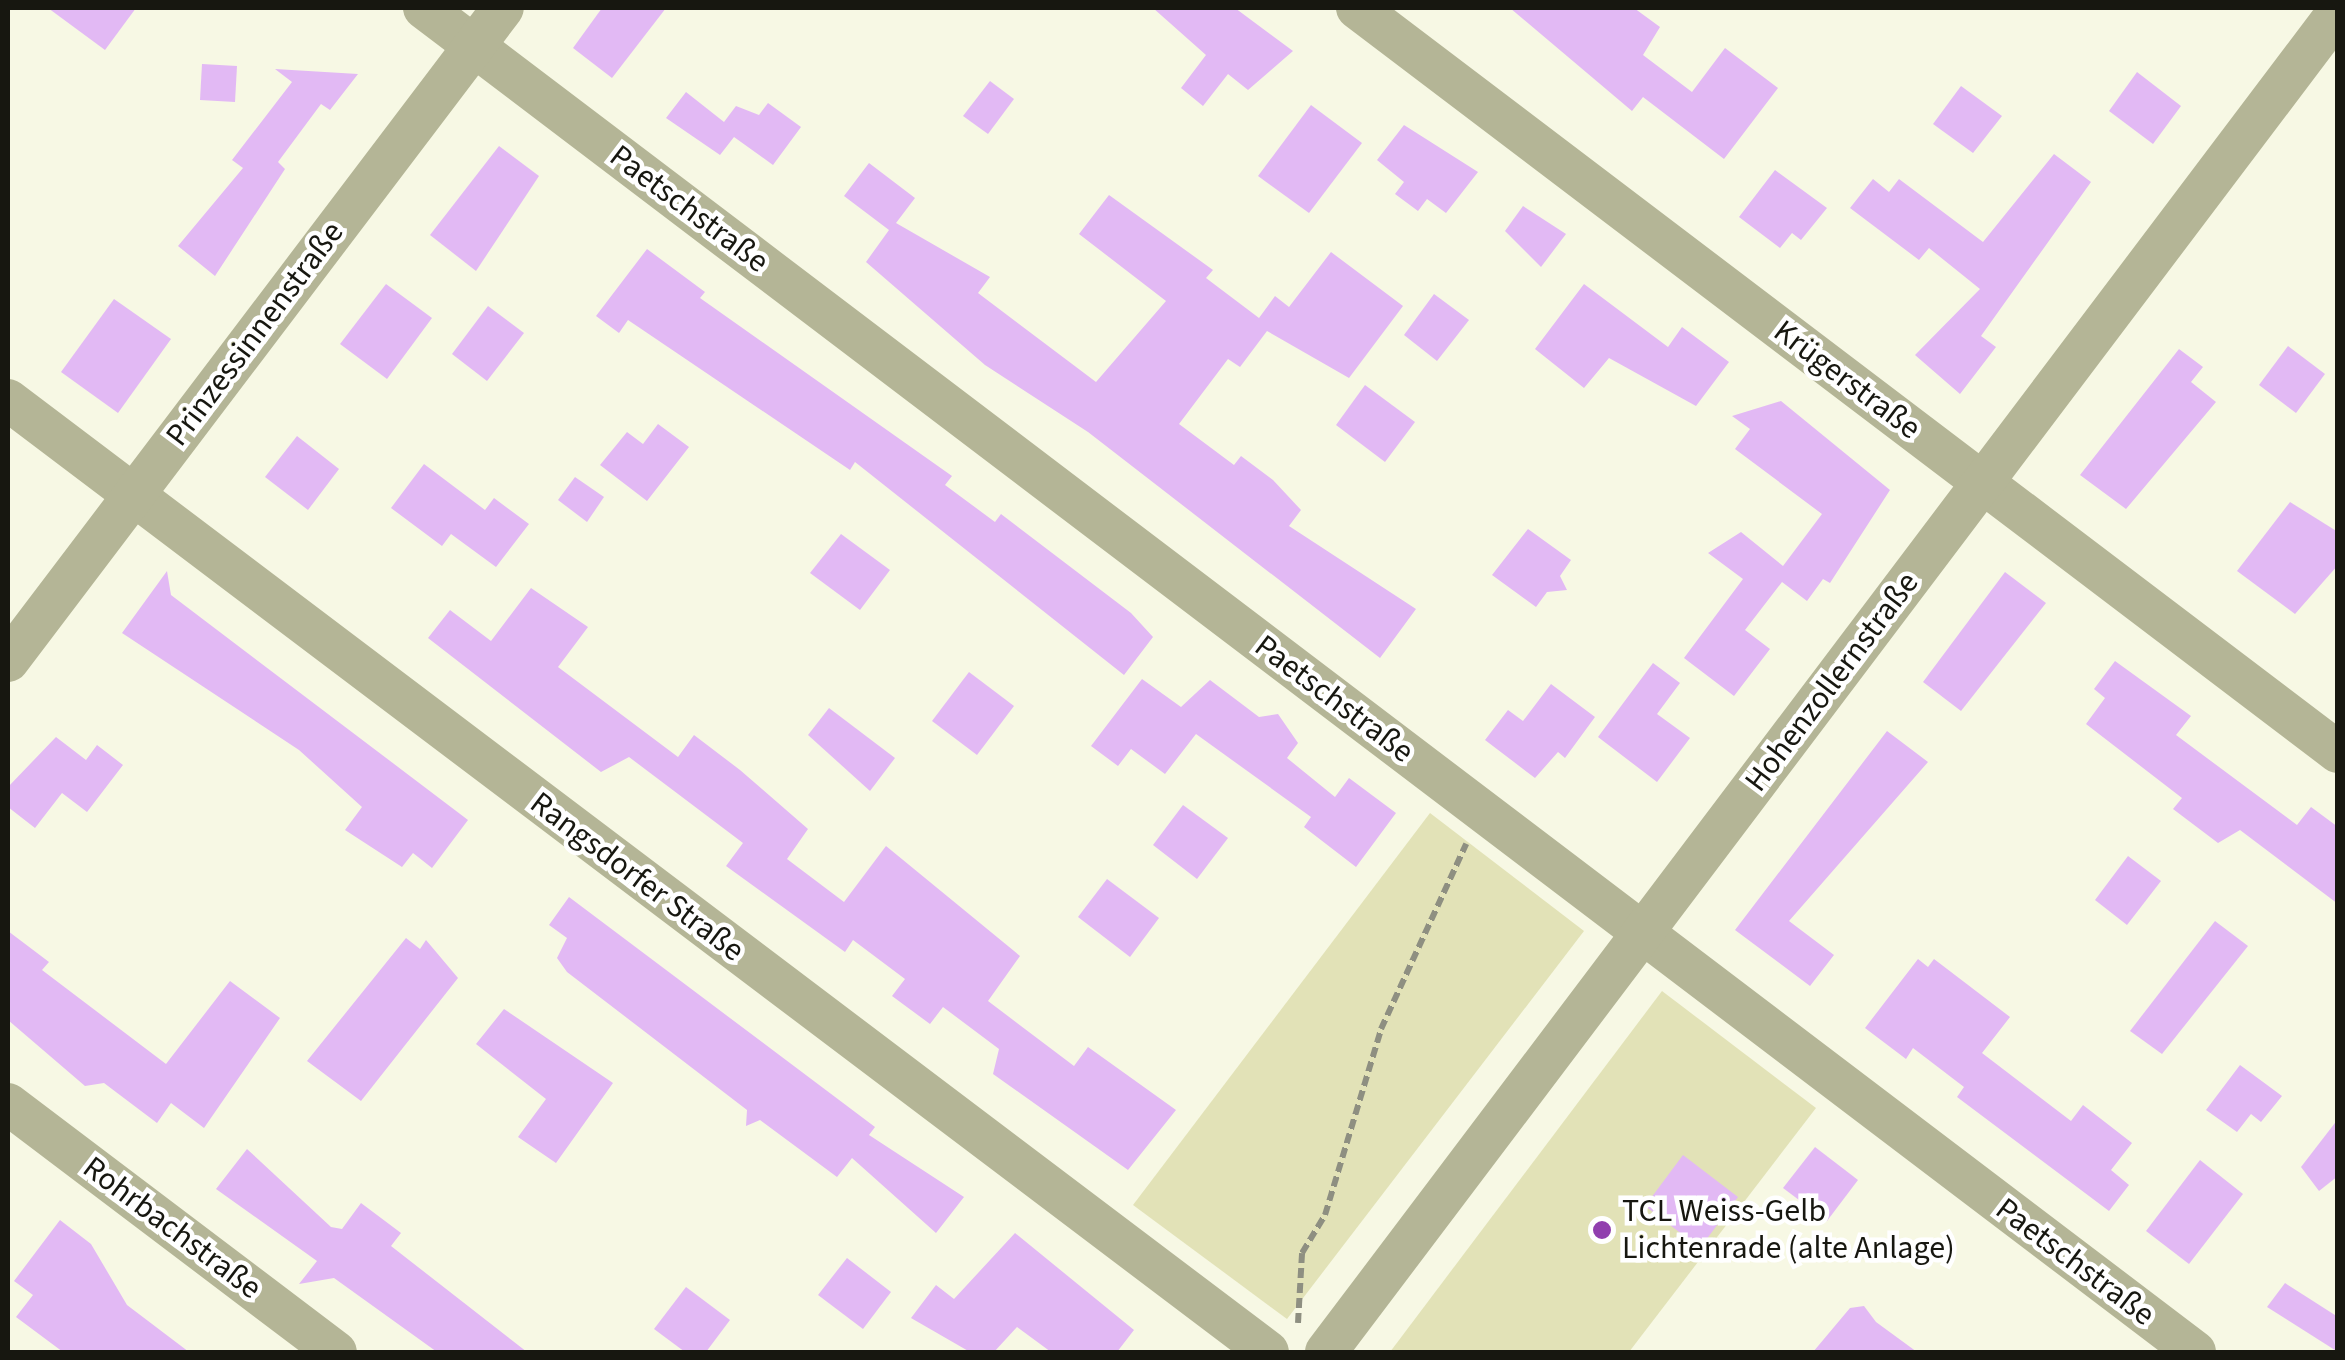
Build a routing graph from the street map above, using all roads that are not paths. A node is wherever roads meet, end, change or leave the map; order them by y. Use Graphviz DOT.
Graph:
graph roads {
  1 [pos="424,8"];
  2 [pos="503,8"];
  3 [pos="1357,8"];
  4 [pos="2332,29"];
  5 [pos="474,46"];
  6 [pos="8,400"];
  7 [pos="1982,482"];
  8 [pos="132,495"];
  9 [pos="8,661"];
  10 [pos="2338,752"];
  11 [pos="1642,934"];
  12 [pos="8,1104"];
  13 [pos="1298,1348"];
  14 [pos="336,1352"];
  15 [pos="2195,1352"];
  1 -- 5 [label="street, Paetschstraße"];
  2 -- 5 [label="street, Prinzessinnenstraße"];
  3 -- 7 [label="street, Krügerstraße"];
  4 -- 7 [label="street, Hohenzollernstraße"];
  5 -- 8 [label="street, Prinzessinnenstraße"];
  5 -- 11 [label="street, Paetschstraße"];
  6 -- 8 [label="street, Rangsdorfer Straße"];
  7 -- 10 [label="street, Krügerstraße"];
  7 -- 11 [label="street, Hohenzollernstraße"];
  8 -- 9 [label="street, Prinzessinnenstraße"];
  8 -- 13 [label="street, Rangsdorfer Straße"];
  11 -- 13 [label="street, Hohenzollernstraße"];
  11 -- 15 [label="street, Paetschstraße"];
  12 -- 14 [label="street, Rohrbachstraße"];
}
